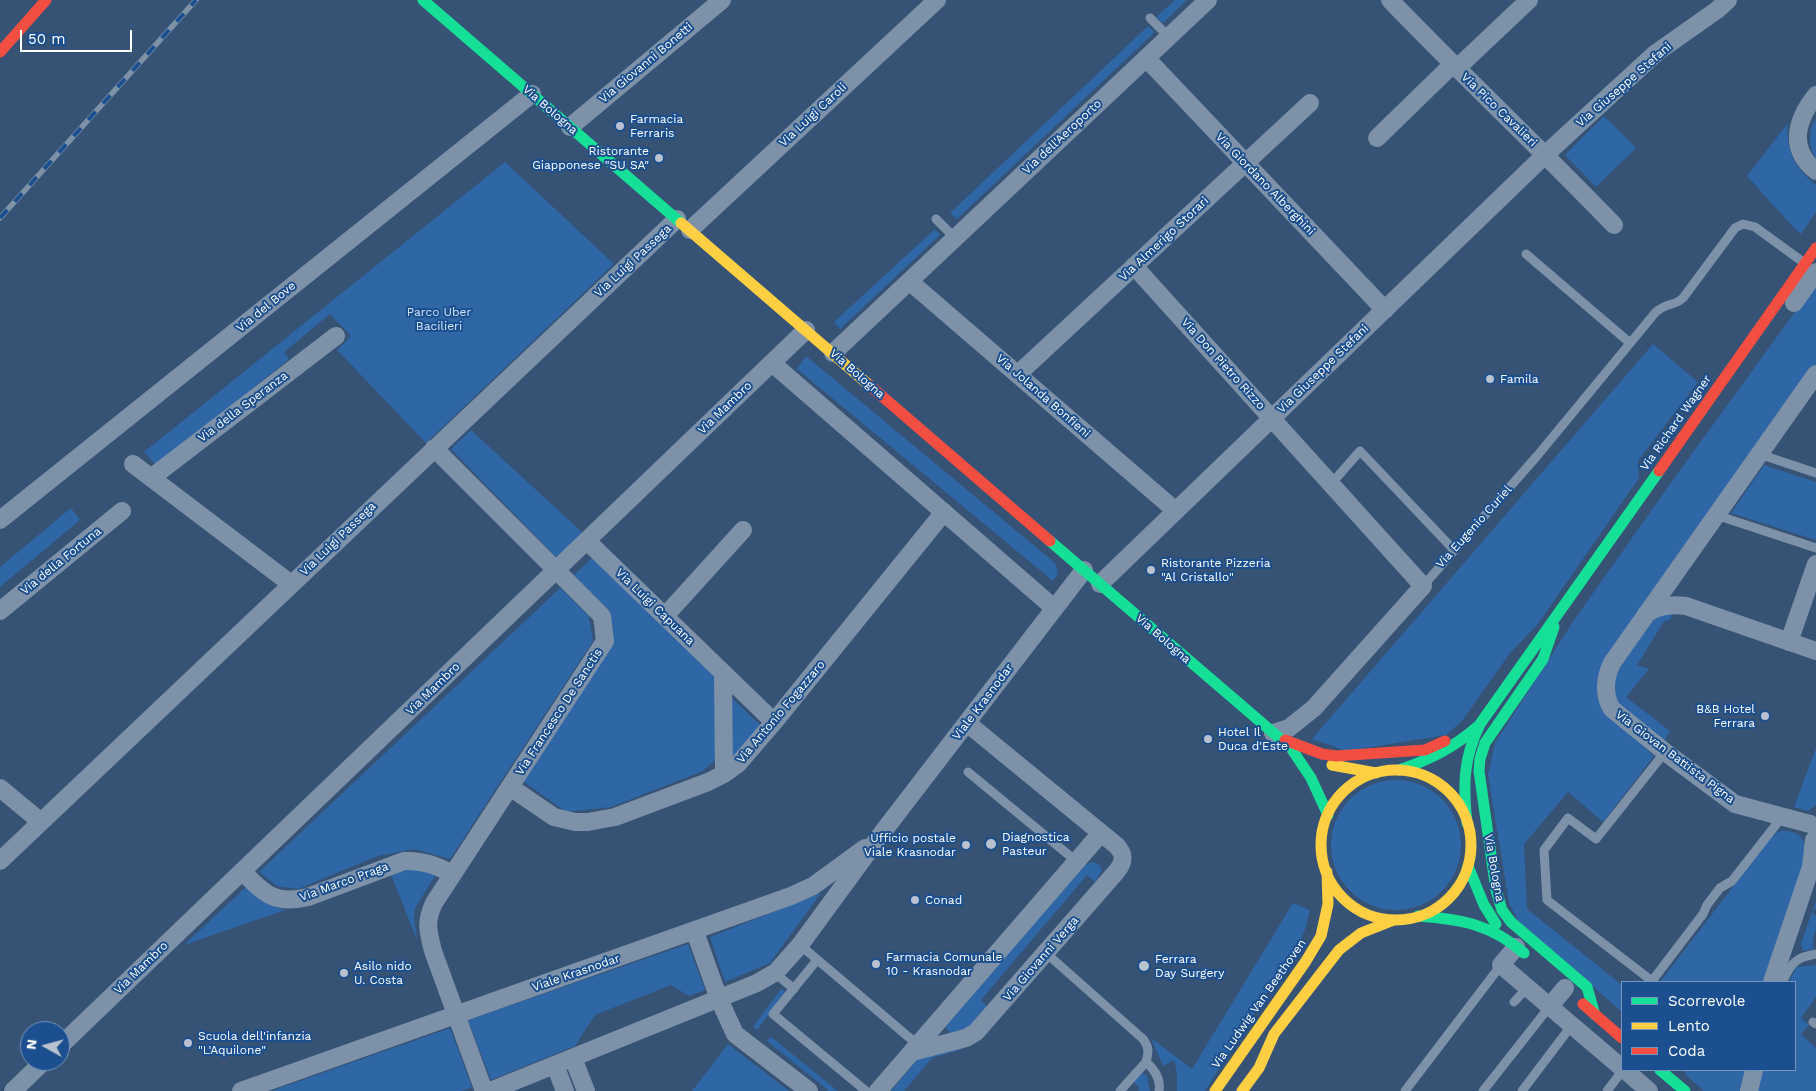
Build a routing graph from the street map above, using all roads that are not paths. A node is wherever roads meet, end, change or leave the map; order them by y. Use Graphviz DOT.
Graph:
graph roads {
  1 [pos="46,0"];
  2 [pos="423,0"];
  3 [pos="722,0"];
  4 [pos="937,0"];
  5 [pos="1208,0"];
  6 [pos="1390,0"];
  7 [pos="1529,0"];
  8 [pos="1728,0"];
  9 [pos="1150,18"];
  10 [pos="1169,37"];
  11 [pos="0,52"];
  12 [pos="1146,58"];
  13 [pos="1454,67"];
  14 [pos="532,94"];
  15 [pos="1816,94"];
  16 [pos="1310,103"];
  17 [pos="570,126"];
  18 [pos="1377,138"];
  19 [pos="1546,154"];
  20 [pos="1246,163"];
  21 [pos="1816,171"];
  22 [pos="936,219"];
  23 [pos="684,225"];
  24 [pos="1614,225"];
  25 [pos="955,238"];
  26 [pos="1816,248"];
  27 [pos="1526,254"];
  28 [pos="1134,266"];
  29 [pos="1810,268"];
  30 [pos="910,281"];
  31 [pos="1385,310"];
  32 [pos="806,330"];
  33 [pos="336,336"];
  34 [pos="1630,343"];
  35 [pos="833,353"];
  36 [pos="1740,355"];
  37 [pos="772,363"];
  38 [pos="1018,374"];
  39 [pos="1816,374"];
  40 [pos="1272,418"];
  41 [pos="434,448"];
  42 [pos="1759,454"];
  43 [pos="133,464"];
  44 [pos="1816,474"];
  45 [pos="151,478"];
  46 [pos="1332,484"];
  47 [pos="122,511"];
  48 [pos="1176,511"];
  49 [pos="944,512"];
  50 [pos="1716,515"];
  51 [pos="0,520"];
  52 [pos="743,530"];
  53 [pos="588,541"];
  54 [pos="1816,548"];
  55 [pos="1454,550"];
  56 [pos="1816,564"];
  57 [pos="557,570"];
  58 [pos="1084,570"];
  59 [pos="291,584"];
  60 [pos="1100,584"];
  61 [pos="1422,586"];
  62 [pos="1054,608"];
  63 [pos="0,611"];
  64 [pos="1558,614"];
  65 [pos="665,616"];
  66 [pos="1644,616"];
  67 [pos="1789,642"];
  68 [pos="1518,649"];
  69 [pos="1816,652"];
  70 [pos="723,673"];
  71 [pos="1314,708"];
  72 [pos="1466,721"];
  73 [pos="774,722"];
  74 [pos="967,723"];
  75 [pos="1480,724"];
  76 [pos="1276,735"];
  77 [pos="1297,748"];
  78 [pos="1665,752"];
  79 [pos="1399,770"];
  80 [pos="968,772"];
  81 [pos="1376,773"];
  82 [pos="724,774"];
  83 [pos="510,787"];
  84 [pos="0,788"];
  85 [pos="1328,815"];
  86 [pos="1782,817"];
  87 [pos="40,822"];
  88 [pos="1468,823"];
  89 [pos="1814,830"];
  90 [pos="882,833"];
  91 [pos="1101,833"];
  92 [pos="0,860"];
  93 [pos="1076,861"];
  94 [pos="1468,866"];
  95 [pos="242,871"];
  96 [pos="1326,871"];
  97 [pos="453,874"];
  98 [pos="1816,883"];
  99 [pos="1418,916"];
  100 [pos="1394,920"];
  101 [pos="695,932"];
  102 [pos="1512,943"];
  103 [pos="800,945"];
  104 [pos="1046,953"];
  105 [pos="1816,954"];
  106 [pos="1530,958"];
  107 [pos="817,960"];
  108 [pos="1501,965"];
  109 [pos="775,973"];
  110 [pos="1780,981"];
  111 [pos="1528,987"];
  112 [pos="794,989"];
  113 [pos="1568,991"];
  114 [pos="719,999"];
  115 [pos="1514,1002"];
  116 [pos="1550,1006"];
  117 [pos="458,1015"];
  118 [pos="1596,1015"];
  119 [pos="1572,1026"];
  120 [pos="70,1036"];
  121 [pos="1621,1037"];
  122 [pos="915,1048"];
  123 [pos="573,1058"];
  124 [pos="1146,1062"];
  125 [pos="555,1065"];
  126 [pos="1621,1067"];
  127 [pos="34,1071"];
  128 [pos="1622,1071"];
  129 [pos="1625,1071"];
  130 [pos="1661,1071"];
  131 [pos="1754,1071"];
  132 [pos="13,1091"];
  133 [pos="241,1091"];
  134 [pos="484,1091"];
  135 [pos="490,1091"];
  136 [pos="565,1091"];
  137 [pos="586,1091"];
  138 [pos="809,1091"];
  139 [pos="866,1091"];
  140 [pos="878,1091"];
  141 [pos="1120,1091"];
  142 [pos="1159,1091"];
  143 [pos="1215,1091"];
  144 [pos="1242,1091"];
  145 [pos="1405,1091"];
  146 [pos="1483,1091"];
  147 [pos="1522,1091"];
  148 [pos="1607,1091"];
  149 [pos="1649,1091"];
  150 [pos="1685,1091"];
  151 [pos="1749,1091"];
  1 -- 11 [label="street"];
  2 -- 14 [label="street, Via Bologna"];
  3 -- 17 [label="street, Via Giovanni Bonetti"];
  4 -- 23 [label="street, Via Luigi Caroli"];
  5 -- 10 [label="street, Via dell'Aeroporto"];
  6 -- 13 [label="street, Via Pico Cavalieri"];
  7 -- 13 [label="street"];
  8 -- 19 [label="street, Via Giuseppe Stefani"];
  9 -- 10 [label="lane"];
  10 -- 12 [label="street, Via dell'Aeroporto"];
  12 -- 20 [label="street, Via Giordano Alberghini"];
  12 -- 25 [label="street, Via dell'Aeroporto"];
  13 -- 18 [label="street, Via Pico Cavalieri"];
  13 -- 19 [label="street, Via Pico Cavalieri"];
  14 -- 17 [label="street, Via Bologna"];
  14 -- 51 [label="street, Via del Bove"];
  15 -- 21 [label="street"];
  16 -- 20 [label="street, Via Almerigo Storari"];
  17 -- 23 [label="street, Via Bologna"];
  19 -- 24 [label="street"];
  19 -- 31 [label="street, Via Giuseppe Stefani"];
  20 -- 28 [label="street, Via Almerigo Storari"];
  20 -- 31 [label="street, Via Giordano Alberghini"];
  22 -- 25 [label="lane"];
  23 -- 32 [label="street, Via Bologna"];
  23 -- 41 [label="street, Via Luigi Passega"];
  25 -- 30 [label="street, Via dell'Aeroporto"];
  26 -- 29 [label="street"];
  27 -- 34 [label="lane"];
  28 -- 38 [label="street, Via Almerigo Storari"];
  28 -- 40 [label="street, Via Don Pietro Rizzo"];
  29 -- 34 [label="lane, Via Eugenio Curiel"];
  29 -- 36 [label="street"];
  30 -- 35 [label="street, Via dell'Aeroporto"];
  30 -- 38 [label="street, Via Jolanda Bonfieni"];
  31 -- 40 [label="street, Via Giuseppe Stefani"];
  32 -- 35 [label="street, Via Bologna"];
  32 -- 37 [label="street, Via Mambro"];
  33 -- 45 [label="street, Via della Speranza"];
  34 -- 55 [label="lane, Via Eugenio Curiel"];
  35 -- 58 [label="street, Via Bologna"];
  36 -- 64 [label="street, Via Richard Wagner"];
  37 -- 49 [label="street"];
  37 -- 53 [label="street, Via Mambro"];
  38 -- 48 [label="street, Via Jolanda Bonfieni"];
  39 -- 42 [label="street, Via Giovan Battista Pigna"];
  40 -- 46 [label="street, Via Don Pietro Rizzo"];
  40 -- 48 [label="street, Via Giuseppe Stefani"];
  41 -- 57 [label="street, Via Francesco De Sanctis"];
  41 -- 59 [label="street, Via Luigi Passega"];
  42 -- 44 [label="lane"];
  42 -- 50 [label="street, Via Giovan Battista Pigna"];
  43 -- 45 [label="street"];
  45 -- 59 [label="street"];
  46 -- 55 [label="lane"];
  46 -- 61 [label="street, Via Don Pietro Rizzo"];
  47 -- 63 [label="street, Via della Fortuna"];
  48 -- 60 [label="street, Via Giuseppe Stefani"];
  49 -- 62 [label="street"];
  49 -- 73 [label="street, Via Antonio Fogazzaro"];
  50 -- 54 [label="lane"];
  50 -- 66 [label="street, Via Giovan Battista Pigna"];
  52 -- 65 [label="street"];
  53 -- 57 [label="street, Via Mambro"];
  53 -- 65 [label="street, Via Luigi Capuana"];
  55 -- 61 [label="lane, Via Eugenio Curiel"];
  56 -- 67 [label="street"];
  57 -- 83 [label="street, Via Francesco De Sanctis"];
  57 -- 95 [label="street, Via Mambro"];
  58 -- 60 [label="street, Via Bologna"];
  58 -- 62 [label="street, Viale Krasnodar"];
  59 -- 87 [label="street, Via Luigi Passega"];
  60 -- 76 [label="street, Via Bologna"];
  61 -- 71 [label="street, Via Eugenio Curiel"];
  62 -- 74 [label="street, Viale Krasnodar"];
  64 -- 68 [label="street, Via Richard Wagner"];
  64 -- 75 [label="street, Via Richard Wagner"];
  64 -- 118 [label="street, Via Bologna"];
  65 -- 70 [label="street, Via Luigi Capuana"];
  66 -- 67 [label="street"];
  66 -- 78 [label="street, Via Giovan Battista Pigna"];
  67 -- 69 [label="street"];
  70 -- 73 [label="street, Via Luigi Capuana"];
  70 -- 82 [label="street"];
  71 -- 76 [label="street, Via Eugenio Curiel"];
  71 -- 77 [label="street, Via Eugenio Curiel"];
  72 -- 77 [label="street"];
  73 -- 82 [label="street, Via Antonio Fogazzaro"];
  74 -- 90 [label="street, Viale Krasnodar"];
  74 -- 91 [label="street, Via Giovanni Verga"];
  75 -- 79 [label="street, Via Richard Wagner"];
  75 -- 88 [label="street, Via Richard Wagner"];
  76 -- 77 [label="street"];
  77 -- 81 [label="street, Via Bologna"];
  77 -- 85 [label="street"];
  78 -- 86 [label="street, Via Giovan Battista Pigna"];
  78 -- 86 [label="lane"];
  79 -- 81 [label="street, Via Bologna"];
  79 -- 88 [label="street, Via Bologna"];
  80 -- 93 [label="lane"];
  81 -- 85 [label="street, Via Bologna"];
  82 -- 83 [label="street, Via Antonio Fogazzaro"];
  83 -- 97 [label="street, Via Francesco De Sanctis"];
  84 -- 87 [label="street"];
  85 -- 96 [label="street, Via Bologna"];
  86 -- 89 [label="street, Via Giovan Battista Pigna"];
  87 -- 92 [label="street, Via Luigi Passega"];
  88 -- 94 [label="street, Via Bologna"];
  89 -- 110 [label="street, Via Giovan Battista Pigna"];
  90 -- 101 [label="street, Viale Krasnodar"];
  90 -- 103 [label="street, Viale Krasnodar"];
  91 -- 93 [label="street"];
  91 -- 104 [label="street, Via Giovanni Verga"];
  93 -- 122 [label="street"];
  94 -- 99 [label="street, Via Bologna"];
  94 -- 102 [label="street, Via Bologna"];
  95 -- 97 [label="street, Via Marco Praga"];
  95 -- 120 [label="street, Via Mambro"];
  96 -- 100 [label="street, Via Bologna"];
  96 -- 143 [label="street, Via Ludwig Van Beethoven"];
  97 -- 117 [label="street, Via Francesco De Sanctis"];
  98 -- 110 [label="street"];
  99 -- 100 [label="street, Via Bologna"];
  99 -- 102 [label="street, Via Bologna"];
  100 -- 144 [label="street"];
  101 -- 114 [label="street"];
  101 -- 117 [label="street, Viale Krasnodar"];
  102 -- 106 [label="street, Via Bologna"];
  102 -- 108 [label="street"];
  103 -- 107 [label="lane"];
  103 -- 109 [label="street, Viale Krasnodar"];
  104 -- 122 [label="street, Via Giovanni Verga"];
  104 -- 124 [label="lane"];
  105 -- 110 [label="lane"];
  107 -- 112 [label="lane"];
  107 -- 122 [label="lane"];
  108 -- 111 [label="street"];
  108 -- 145 [label="lane"];
  109 -- 112 [label="lane"];
  109 -- 114 [label="street, Viale Krasnodar"];
  111 -- 115 [label="lane"];
  111 -- 116 [label="street"];
  112 -- 139 [label="lane"];
  113 -- 116 [label="street"];
  113 -- 118 [label="street"];
  114 -- 123 [label="street, Viale Krasnodar"];
  114 -- 138 [label="street"];
  116 -- 119 [label="street"];
  116 -- 146 [label="lane"];
  117 -- 133 [label="street, Viale Krasnodar"];
  117 -- 134 [label="street"];
  118 -- 121 [label="street"];
  119 -- 126 [label="street"];
  119 -- 147 [label="lane"];
  122 -- 140 [label="street"];
  123 -- 125 [label="street, Viale Krasnodar"];
  123 -- 137 [label="street"];
  124 -- 141 [label="lane"];
  124 -- 142 [label="lane"];
  125 -- 135 [label="street, Viale Krasnodar"];
  125 -- 136 [label="street"];
  127 -- 132 [label="street"];
  128 -- 148 [label="lane"];
  129 -- 149 [label="street"];
  130 -- 150 [label="street"];
  131 -- 151 [label="street"];
}
